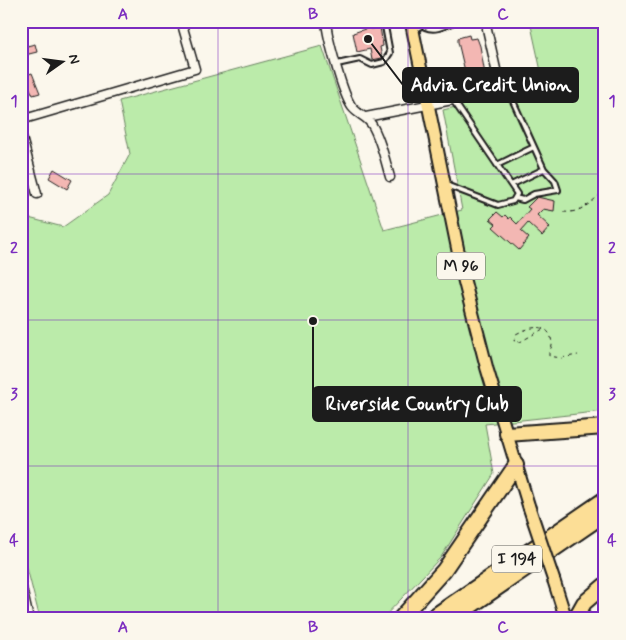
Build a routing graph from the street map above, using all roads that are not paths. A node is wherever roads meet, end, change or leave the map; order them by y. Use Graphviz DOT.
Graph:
graph roads {
  1 [pos="180,21"];
  2 [pos="337,21"];
  3 [pos="384,21"];
  4 [pos="435,21"];
  5 [pos="326,22"];
  6 [pos="451,22"];
  7 [pos="411,26"];
  8 [pos="425,27"];
  9 [pos="488,29"];
  10 [pos="337,64"];
  11 [pos="500,86"];
  12 [pos="452,100"];
  13 [pos="427,104"];
  14 [pos="366,117"];
  15 [pos="21,120"];
  16 [pos="21,134"];
  17 [pos="534,147"];
  18 [pos="497,165"];
  19 [pos="544,170"];
  20 [pos="390,176"];
  21 [pos="444,184"];
  22 [pos="511,185"];
  23 [pos="37,194"];
  24 [pos="515,198"];
  25 [pos="605,427"];
  26 [pos="507,434"];
  27 [pos="516,465"];
  28 [pos="605,500"];
  29 [pos="605,514"];
  30 [pos="21,584"];
  31 [pos="605,585"];
  32 [pos="29,619"];
  33 [pos="400,619"];
  34 [pos="430,619"];
  35 [pos="452,619"];
  36 [pos="566,619"];
  37 [pos="575,619"];
  1 -- 15 [label="street"];
  2 -- 5 [label="lane"];
  3 -- 10 [label="lane"];
  4 -- 8 [label="lane"];
  5 -- 10 [label="street"];
  6 -- 8 [label="lane"];
  7 -- 8 [label="lane"];
  7 -- 13 [label="main road, M 96"];
  9 -- 11 [label="street"];
  10 -- 14 [label="street"];
  11 -- 12 [label="street"];
  11 -- 17 [label="lane"];
  12 -- 13 [label="street"];
  12 -- 18 [label="lane"];
  13 -- 14 [label="street"];
  13 -- 21 [label="main road, M 96"];
  14 -- 20 [label="street"];
  16 -- 23 [label="street"];
  17 -- 18 [label="lane"];
  17 -- 19 [label="lane"];
  18 -- 22 [label="lane"];
  19 -- 22 [label="lane"];
  19 -- 24 [label="lane"];
  21 -- 24 [label="lane"];
  21 -- 26 [label="main road, M 96"];
  22 -- 24 [label="lane"];
  25 -- 26 [label="highway"];
  26 -- 27 [label="main road, M 96"];
  27 -- 33 [label="highway"];
  27 -- 36 [label="main road, M 96, bridge"];
  28 -- 34 [label="highway, I 194"];
  29 -- 35 [label="highway, I 194"];
  30 -- 32 [label="street"];
  31 -- 37 [label="highway"];
}
